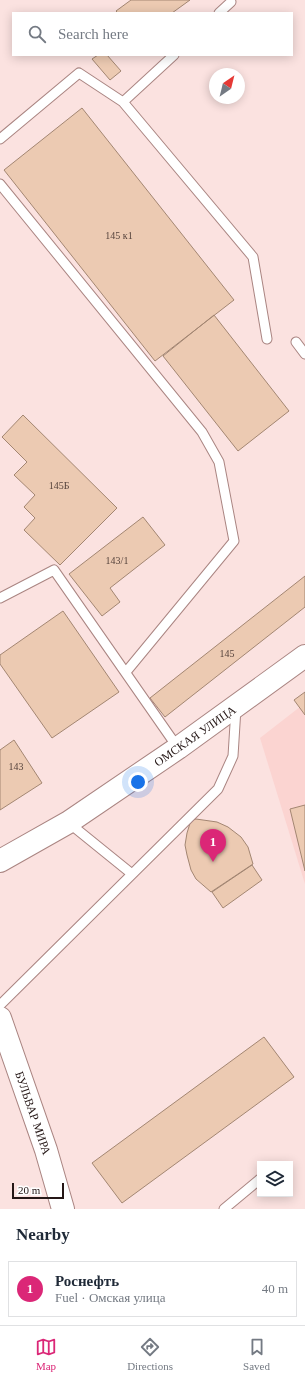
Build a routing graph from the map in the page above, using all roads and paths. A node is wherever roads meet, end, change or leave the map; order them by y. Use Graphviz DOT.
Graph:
graph roads {
  1 [pos="231,2"];
  2 [pos="220,12"];
  3 [pos="173,56"];
  4 [pos="123,102"];
  5 [pos="0,139"];
  6 [pos="0,184"];
  7 [pos="267,339"];
  8 [pos="296,342"];
  9 [pos="305,354"];
  10 [pos="0,598"];
  11 [pos="305,656"];
  12 [pos="126,672"];
  13 [pos="236,707"];
  14 [pos="178,748"];
  15 [pos="69,822"];
  16 [pos="0,861"];
  17 [pos="132,874"];
  18 [pos="0,1005"];
  19 [pos="0,1018"];
  20 [pos="257,1182"];
  21 [pos="63,1209"];
  22 [pos="224,1209"];
  1 -- 2 [label="lane"];
  3 -- 4 [label="lane"];
  4 -- 5 [label="lane"];
  4 -- 7 [label="lane"];
  6 -- 12 [label="lane"];
  8 -- 9 [label="lane"];
  10 -- 12 [label="lane"];
  11 -- 13 [label="main road, ОМСКАЯ УЛИЦА"];
  12 -- 14 [label="lane"];
  13 -- 14 [label="main road, ОМСКАЯ УЛИЦА"];
  13 -- 17 [label="lane"];
  14 -- 15 [label="main road, ОМСКАЯ УЛИЦА"];
  15 -- 16 [label="main road, ОМСКАЯ УЛИЦА"];
  15 -- 17 [label="lane"];
  17 -- 18 [label="lane"];
  19 -- 21 [label="main road, БУЛЬВАР МИРА"];
  20 -- 22 [label="lane"];
}
